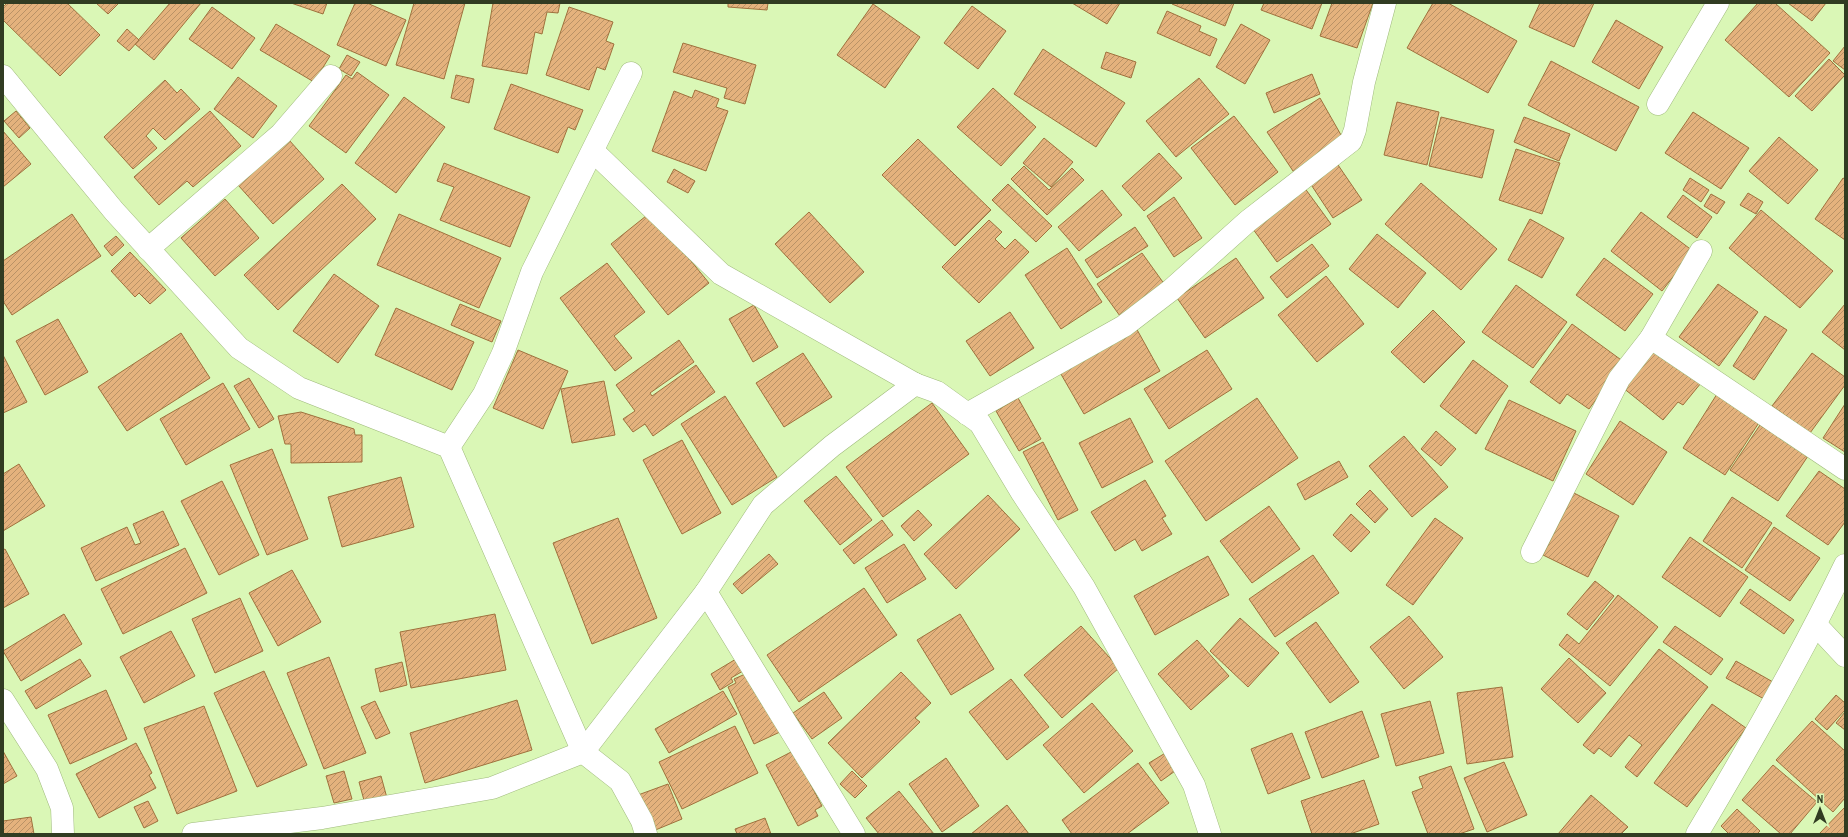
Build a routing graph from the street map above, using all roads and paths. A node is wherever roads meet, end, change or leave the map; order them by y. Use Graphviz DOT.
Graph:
graph roads {
  1 [pos="1385,3"];
  2 [pos="1718,3"];
  3 [pos="631,73"];
  4 [pos="3,76"];
  5 [pos="331,76"];
  6 [pos="1658,104"];
  7 [pos="593,151"];
  8 [pos="148,249"];
  9 [pos="1701,252"];
  10 [pos="1650,338"];
  11 [pos="915,384"];
  12 [pos="968,414"];
  13 [pos="449,447"];
  14 [pos="1845,469"];
  15 [pos="1532,552"];
  16 [pos="1845,565"];
  17 [pos="706,592"];
  18 [pos="1816,625"];
  19 [pos="1845,656"];
  20 [pos="3,700"];
  21 [pos="583,752"];
  22 [pos="63,834"];
  23 [pos="193,834"];
  24 [pos="646,834"];
  25 [pos="854,834"];
  26 [pos="1210,834"];
  27 [pos="1697,834"];
  1 -- 12 [label="street"];
  2 -- 6 [label="street"];
  3 -- 7 [label="street"];
  4 -- 8 [label="street"];
  5 -- 8 [label="street"];
  7 -- 11 [label="street"];
  7 -- 13 [label="street"];
  8 -- 13 [label="street"];
  9 -- 10 [label="street"];
  10 -- 14 [label="street"];
  10 -- 15 [label="street"];
  11 -- 12 [label="street"];
  11 -- 17 [label="street"];
  12 -- 26 [label="street"];
  13 -- 21 [label="street"];
  16 -- 18 [label="street"];
  17 -- 21 [label="street"];
  17 -- 25 [label="street"];
  18 -- 19 [label="street"];
  18 -- 27 [label="street"];
  20 -- 22 [label="street"];
  21 -- 23 [label="street"];
  21 -- 24 [label="street"];
}
